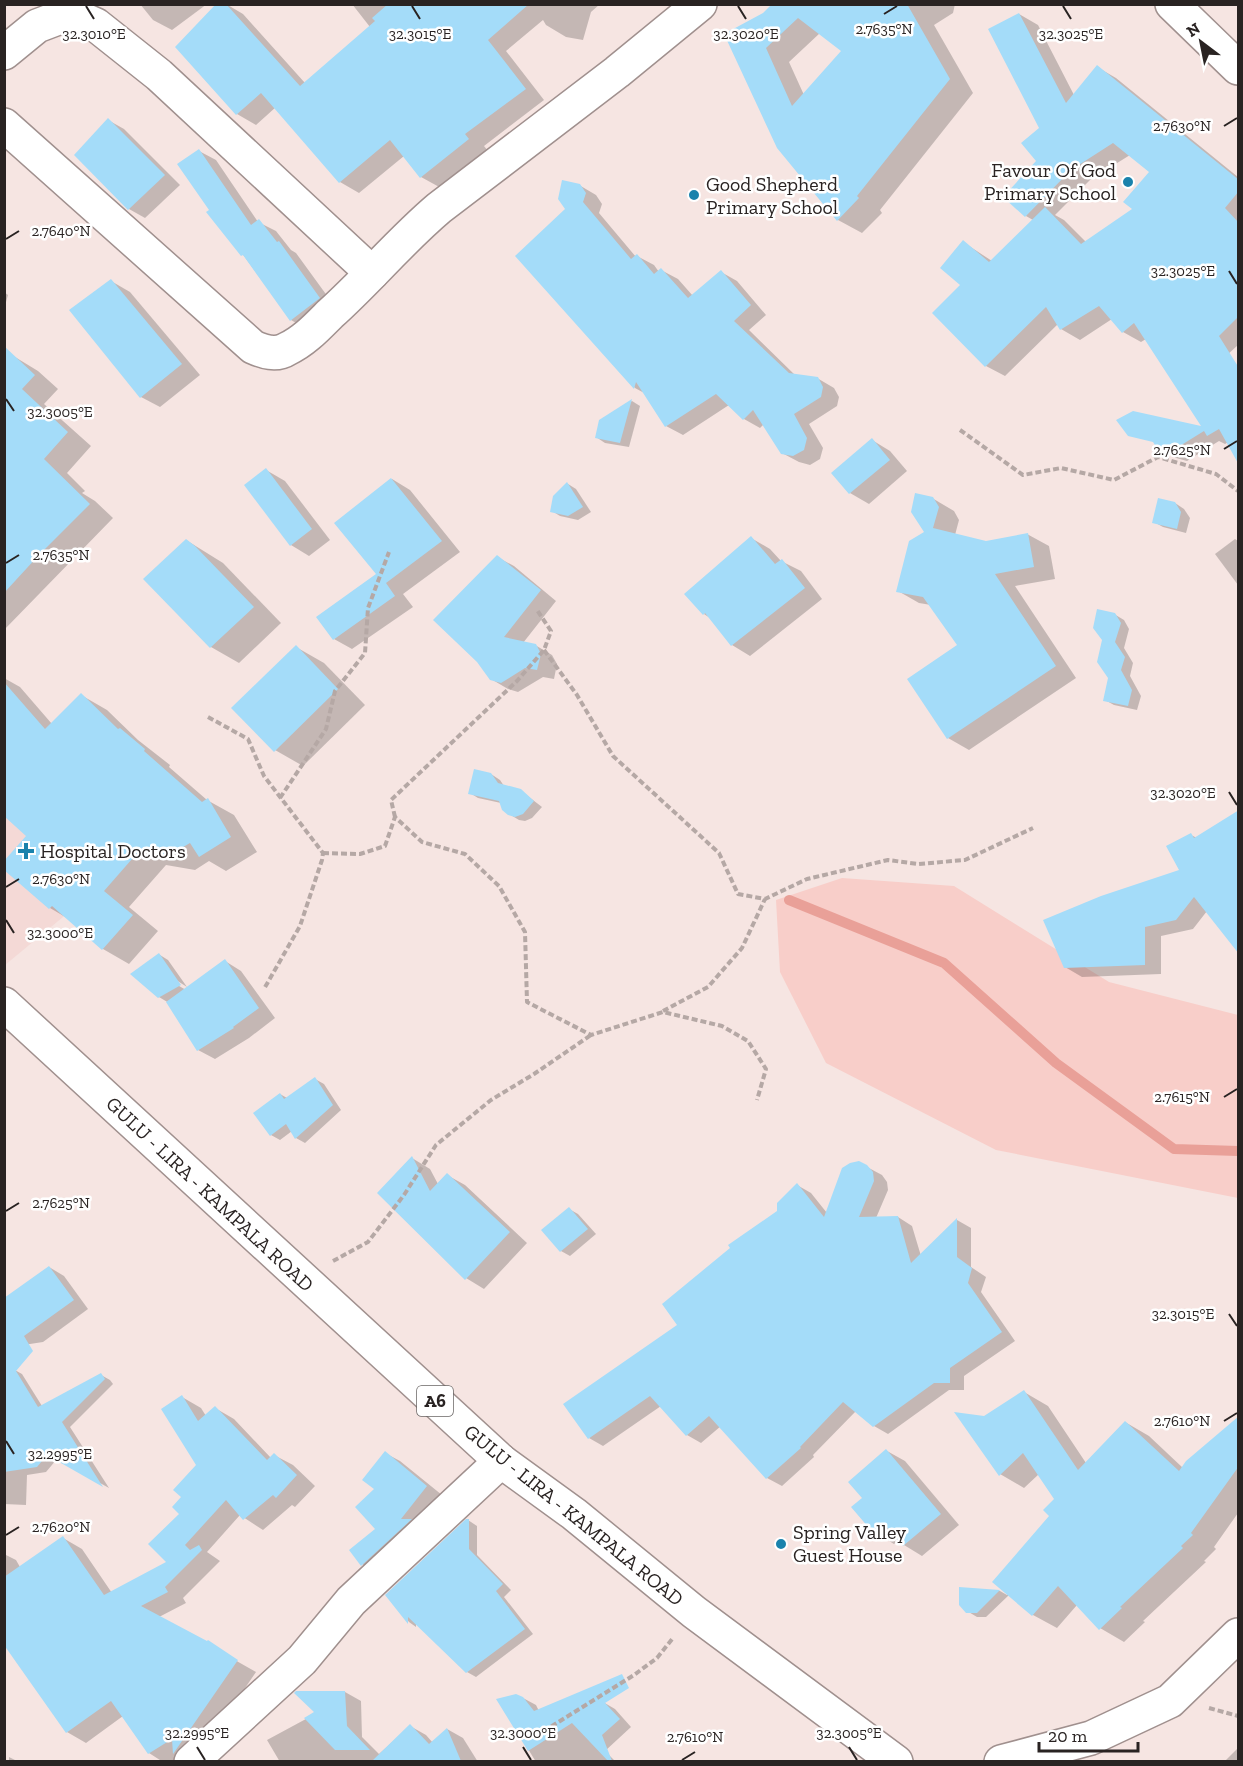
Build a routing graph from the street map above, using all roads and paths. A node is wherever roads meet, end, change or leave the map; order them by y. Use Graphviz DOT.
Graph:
graph roads {
  1 [pos="700,4"];
  2 [pos="1172,4"];
  3 [pos="4,54"];
  4 [pos="1239,68"];
  5 [pos="4,125"];
  6 [pos="372,273"];
  7 [pos="960,430"];
  8 [pos="1239,491"];
  9 [pos="389,552"];
  10 [pos="537,610"];
  11 [pos="544,651"];
  12 [pos="208,717"];
  13 [pos="280,798"];
  14 [pos="395,817"];
  15 [pos="1033,828"];
  16 [pos="323,853"];
  17 [pos="765,899"];
  18 [pos="264,989"];
  19 [pos="4,1004"];
  20 [pos="663,1012"];
  21 [pos="591,1035"];
  22 [pos="757,1100"];
  23 [pos="300,1278"];
  24 [pos="501,1461"];
  25 [pos="694,1612"];
  26 [pos="1239,1635"];
  27 [pos="536,1736"];
  28 [pos="191,1761"];
  29 [pos="896,1761"];
  30 [pos="1001,1761"];
  1 -- 6 [label="street"];
  2 -- 4 [label="street"];
  3 -- 6 [label="street"];
  5 -- 6 [label="street"];
  7 -- 8 [label="path"];
  9 -- 13 [label="path"];
  10 -- 11 [label="path"];
  11 -- 14 [label="path"];
  11 -- 17 [label="path"];
  12 -- 13 [label="path"];
  13 -- 16 [label="path"];
  14 -- 16 [label="path"];
  14 -- 21 [label="path"];
  15 -- 17 [label="path"];
  16 -- 18 [label="path"];
  17 -- 20 [label="path"];
  19 -- 23 [label="street, GULU - LIRA - KAMPALA ROAD / A6"];
  20 -- 21 [label="path"];
  20 -- 22 [label="path"];
  21 -- 23 [label="path"];
  23 -- 24 [label="street, GULU - LIRA - KAMPALA ROAD / A6"];
  24 -- 25 [label="street, GULU - LIRA - KAMPALA ROAD / A6"];
  24 -- 28 [label="street"];
  25 -- 27 [label="path"];
  25 -- 29 [label="street, GULU - LIRA - KAMPALA ROAD / A6"];
  26 -- 30 [label="street"];
}
